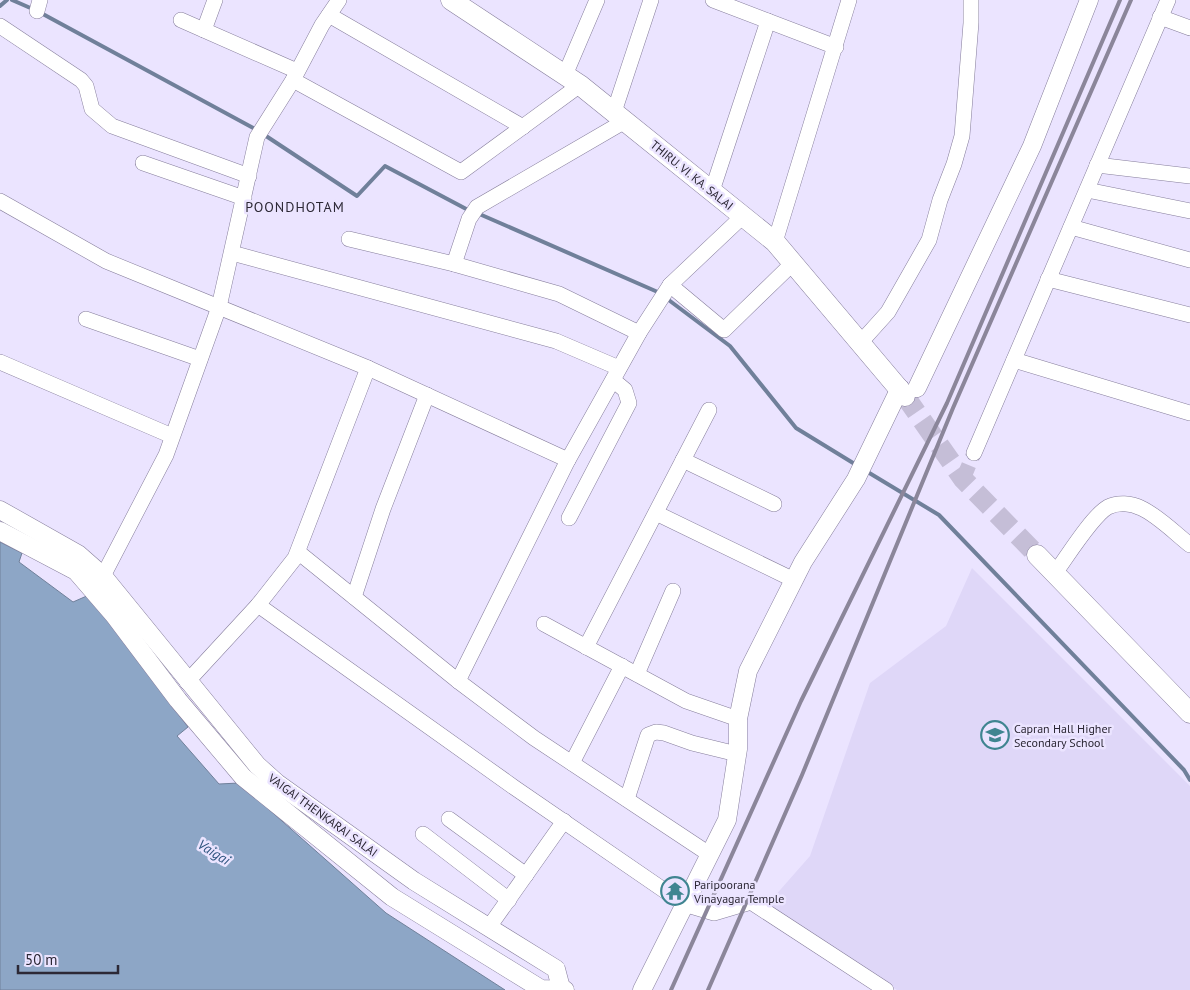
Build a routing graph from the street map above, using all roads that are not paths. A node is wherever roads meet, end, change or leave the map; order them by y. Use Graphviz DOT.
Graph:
graph roads {
  1 [pos="215,0"];
  2 [pos="339,0"];
  3 [pos="450,0"];
  4 [pos="597,0"];
  5 [pos="651,0"];
  6 [pos="713,0"];
  7 [pos="849,0"];
  8 [pos="971,0"];
  9 [pos="1089,0"];
  10 [pos="1168,0"];
  11 [pos="329,15"];
  12 [pos="1160,17"];
  13 [pos="181,20"];
  14 [pos="768,21"];
  15 [pos="0,26"];
  16 [pos="1190,28"];
  17 [pos="204,30"];
  18 [pos="836,47"];
  19 [pos="295,75"];
  20 [pos="572,80"];
  21 [pos="620,116"];
  22 [pos="523,126"];
  23 [pos="144,163"];
  24 [pos="1097,165"];
  25 [pos="249,176"];
  26 [pos="1190,176"];
  27 [pos="1087,190"];
  28 [pos="712,191"];
  29 [pos="244,198"];
  30 [pos="0,201"];
  31 [pos="1190,211"];
  32 [pos="743,216"];
  33 [pos="1070,227"];
  34 [pos="349,239"];
  35 [pos="775,242"];
  36 [pos="232,253"];
  37 [pos="1190,260"];
  38 [pos="793,263"];
  39 [pos="454,264"];
  40 [pos="1048,279"];
  41 [pos="670,285"];
  42 [pos="220,307"];
  43 [pos="1190,315"];
  44 [pos="86,319"];
  45 [pos="639,333"];
  46 [pos="862,342"];
  47 [pos="200,359"];
  48 [pos="1014,360"];
  49 [pos="0,362"];
  50 [pos="368,368"];
  51 [pos="616,374"];
  52 [pos="908,391"];
  53 [pos="427,395"];
  54 [pos="709,410"];
  55 [pos="1190,413"];
  56 [pos="172,436"];
  57 [pos="974,453"];
  58 [pos="568,460"];
  59 [pos="683,460"];
  60 [pos="774,504"];
  61 [pos="0,510"];
  62 [pos="656,514"];
  63 [pos="569,518"];
  64 [pos="0,531"];
  65 [pos="1190,545"];
  66 [pos="298,552"];
  67 [pos="1037,555"];
  68 [pos="1055,573"];
  69 [pos="104,576"];
  70 [pos="794,580"];
  71 [pos="673,591"];
  72 [pos="354,597"];
  73 [pos="258,605"];
  74 [pos="544,624"];
  75 [pos="586,647"];
  76 [pos="622,666"];
  77 [pos="637,674"];
  78 [pos="458,680"];
  79 [pos="187,682"];
  80 [pos="1190,713"];
  81 [pos="738,719"];
  82 [pos="737,754"];
  83 [pos="572,763"];
  84 [pos="627,800"];
  85 [pos="449,819"];
  86 [pos="564,821"];
  87 [pos="423,834"];
  88 [pos="709,854"];
  89 [pos="526,875"];
  90 [pos="508,900"];
  91 [pos="684,904"];
  92 [pos="489,927"];
  93 [pos="563,989"];
  94 [pos="642,990"];
  95 [pos="886,990"];
  1 -- 17 [label="street"];
  2 -- 11 [label="street"];
  3 -- 20 [label="main road, THIRU. VI. KA. SALAI"];
  4 -- 20 [label="street"];
  5 -- 21 [label="street"];
  6 -- 14 [label="street"];
  7 -- 18 [label="street"];
  8 -- 46 [label="street"];
  9 -- 52 [label="street"];
  10 -- 12 [label="street"];
  11 -- 19 [label="street"];
  11 -- 22 [label="street"];
  12 -- 16 [label="street"];
  12 -- 24 [label="street"];
  13 -- 17 [label="street"];
  14 -- 18 [label="street"];
  14 -- 28 [label="street"];
  15 -- 25 [label="street"];
  17 -- 19 [label="street"];
  18 -- 35 [label="street"];
  19 -- 22 [label="street"];
  19 -- 25 [label="street"];
  20 -- 21 [label="main road, THIRU. VI. KA. SALAI"];
  20 -- 22 [label="street"];
  21 -- 28 [label="main road, THIRU. VI. KA. SALAI"];
  21 -- 39 [label="street"];
  23 -- 29 [label="street"];
  24 -- 26 [label="street"];
  24 -- 27 [label="street"];
  25 -- 29 [label="street"];
  27 -- 31 [label="street"];
  27 -- 33 [label="street"];
  28 -- 32 [label="main road, THIRU. VI. KA. SALAI"];
  29 -- 36 [label="street"];
  30 -- 42 [label="street"];
  32 -- 35 [label="main road, THIRU. VI. KA. SALAI"];
  32 -- 41 [label="street"];
  33 -- 37 [label="street"];
  33 -- 40 [label="street"];
  34 -- 39 [label="street"];
  35 -- 38 [label="main road, THIRU. VI. KA. SALAI"];
  36 -- 42 [label="street"];
  36 -- 51 [label="street"];
  38 -- 41 [label="street"];
  38 -- 46 [label="main road, THIRU. VI. KA. SALAI"];
  39 -- 45 [label="street"];
  40 -- 43 [label="street"];
  40 -- 48 [label="street"];
  41 -- 45 [label="street"];
  42 -- 47 [label="street"];
  42 -- 50 [label="street"];
  44 -- 47 [label="street"];
  45 -- 51 [label="street"];
  46 -- 52 [label="main road, THIRU. VI. KA. SALAI"];
  47 -- 56 [label="street"];
  48 -- 55 [label="street"];
  48 -- 57 [label="street"];
  49 -- 56 [label="street"];
  50 -- 53 [label="street"];
  50 -- 66 [label="street"];
  51 -- 58 [label="street"];
  51 -- 63 [label="street"];
  52 -- 70 [label="street"];
  53 -- 58 [label="street"];
  53 -- 72 [label="street"];
  54 -- 59 [label="street"];
  56 -- 69 [label="street"];
  58 -- 78 [label="street"];
  59 -- 60 [label="street"];
  59 -- 62 [label="street"];
  61 -- 69 [label="street, VAIGAI THENKARAI SALAI"];
  62 -- 70 [label="street"];
  62 -- 75 [label="street"];
  64 -- 93 [label="street, VAIGAI THENKARAI SALAI"];
  65 -- 68 [label="street"];
  66 -- 72 [label="street"];
  66 -- 73 [label="street"];
  67 -- 68 [label="main road"];
  68 -- 80 [label="main road"];
  69 -- 79 [label="street, VAIGAI THENKARAI SALAI"];
  70 -- 81 [label="street"];
  71 -- 77 [label="street"];
  72 -- 78 [label="street"];
  73 -- 79 [label="street"];
  73 -- 86 [label="street"];
  74 -- 75 [label="street"];
  75 -- 76 [label="street"];
  76 -- 77 [label="street"];
  76 -- 83 [label="street"];
  77 -- 81 [label="street"];
  78 -- 83 [label="street"];
  79 -- 92 [label="street, VAIGAI THENKARAI SALAI"];
  81 -- 82 [label="street"];
  82 -- 84 [label="street"];
  82 -- 88 [label="street"];
  83 -- 84 [label="street"];
  84 -- 88 [label="street"];
  85 -- 89 [label="street"];
  86 -- 89 [label="street"];
  86 -- 91 [label="street"];
  87 -- 90 [label="street"];
  88 -- 91 [label="street"];
  89 -- 90 [label="street"];
  90 -- 92 [label="street"];
  91 -- 94 [label="street"];
  91 -- 95 [label="street"];
  92 -- 93 [label="street, VAIGAI THENKARAI SALAI"];
}
